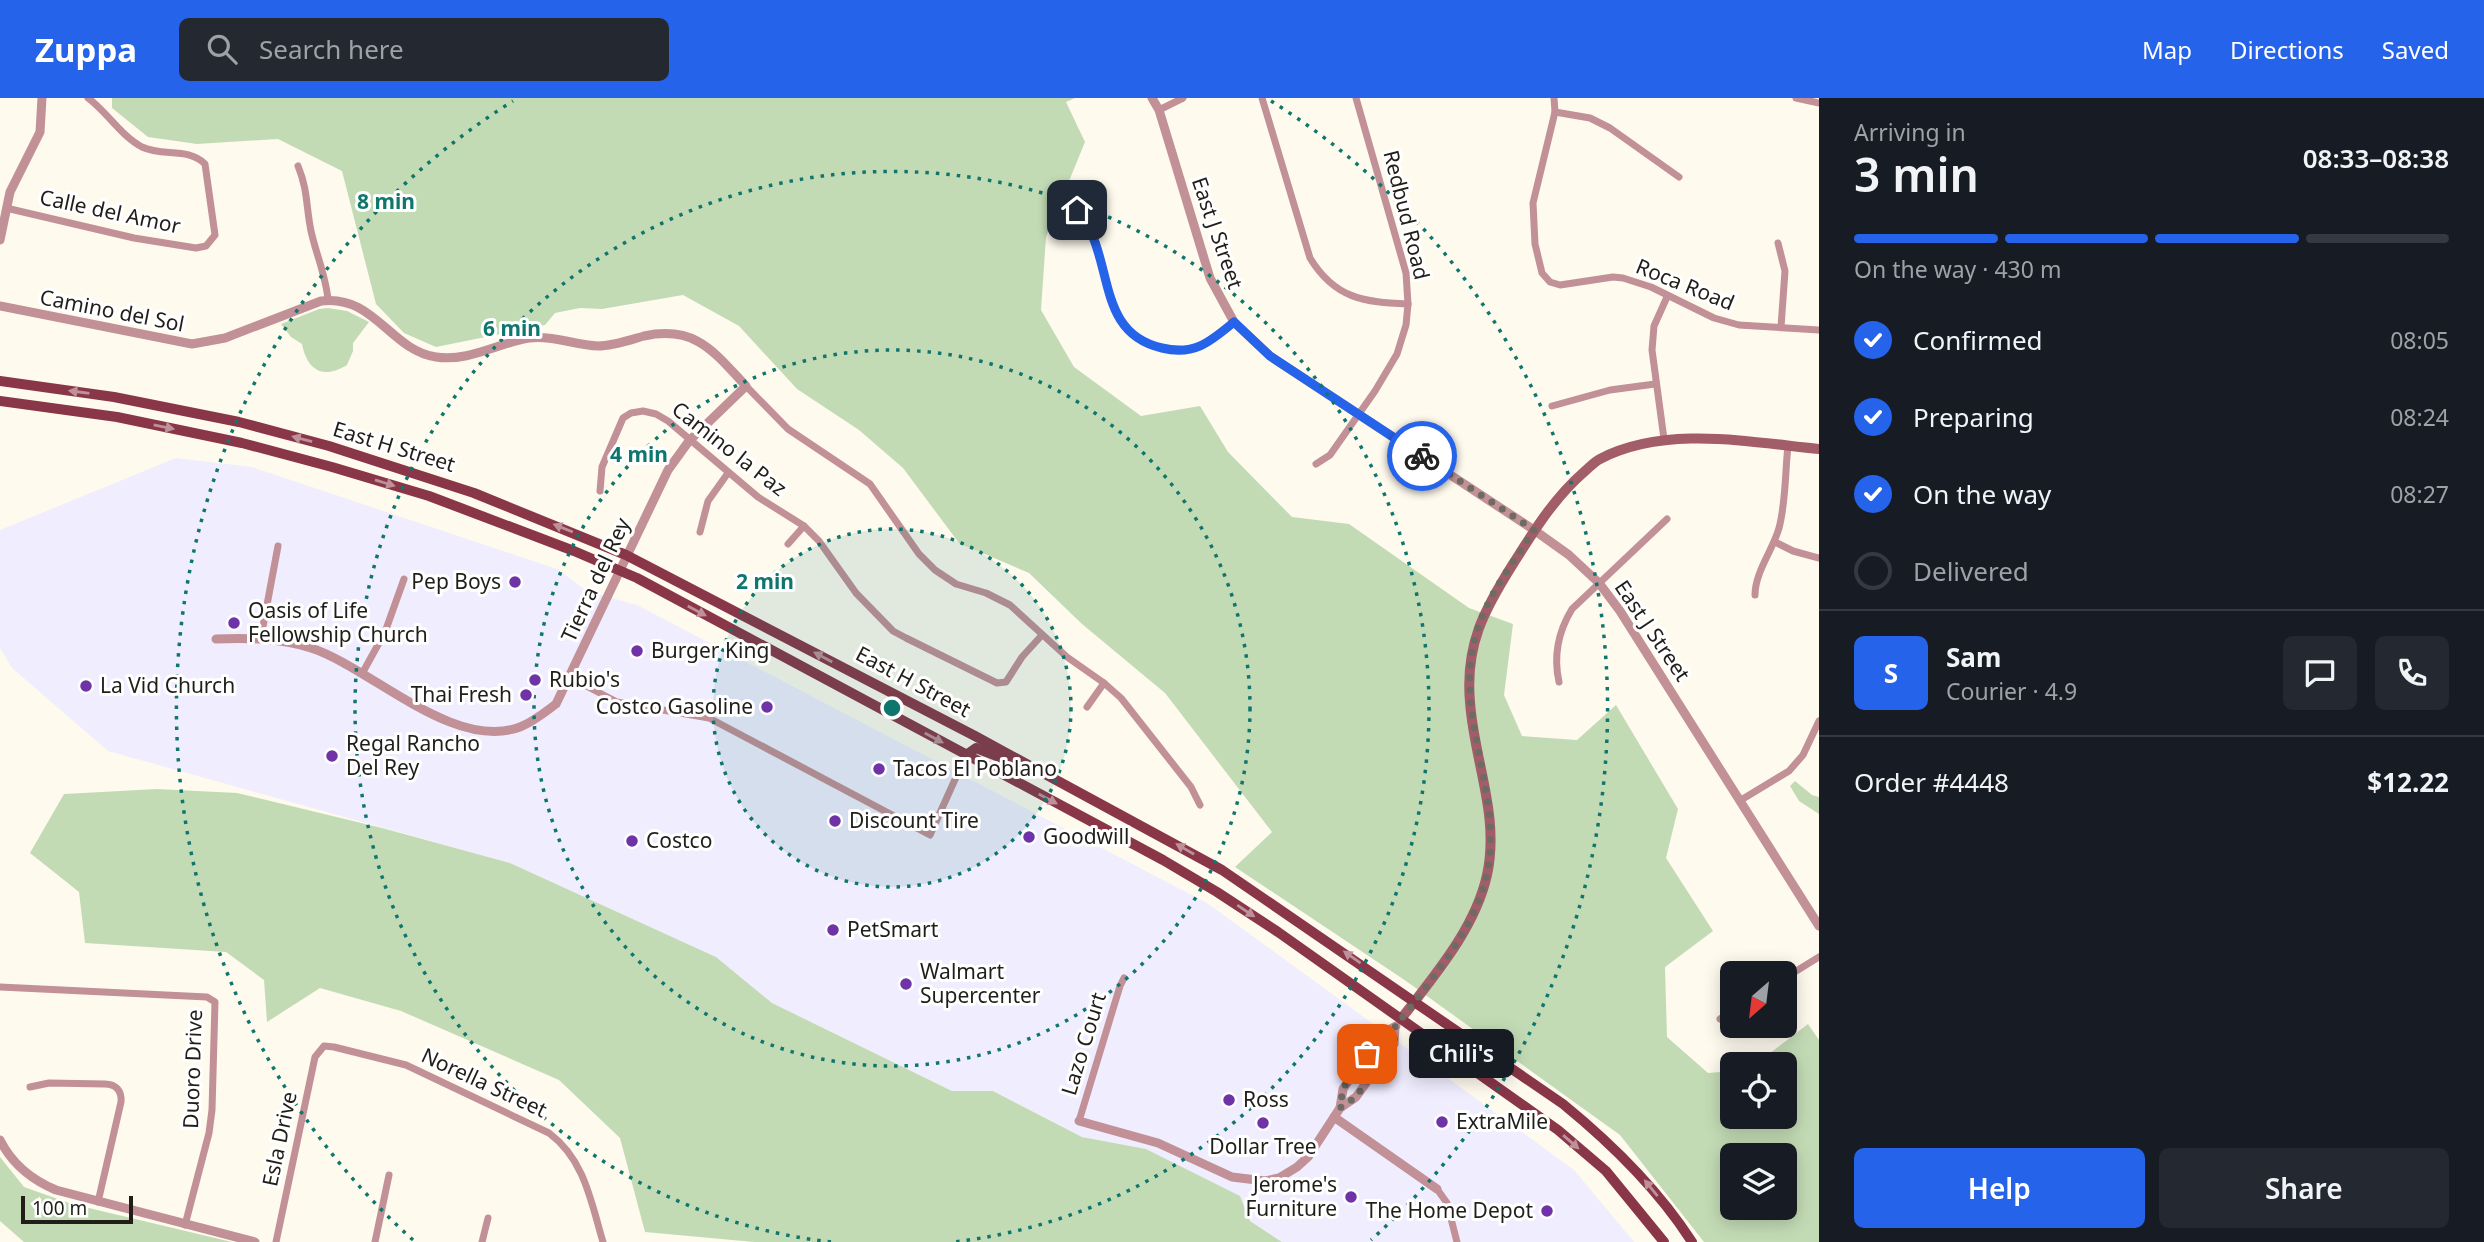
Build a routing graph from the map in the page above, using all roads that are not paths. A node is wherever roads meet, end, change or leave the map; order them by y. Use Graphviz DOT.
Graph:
graph roads {
  1 [pos="42,98"];
  2 [pos="88,98"];
  3 [pos="1152,98"];
  4 [pos="1183,98"];
  5 [pos="1262,98"];
  6 [pos="1356,98"];
  7 [pos="1555,98"];
  8 [pos="1796,98"];
  9 [pos="1819,103"];
  10 [pos="1158,110"];
  11 [pos="1555,112"];
  12 [pos="298,166"];
  13 [pos="1679,177"];
  14 [pos="6,208"];
  15 [pos="1077,210"];
  16 [pos="0,240"];
  17 [pos="1778,243"];
  18 [pos="1667,297"];
  19 [pos="328,300"];
  20 [pos="1408,304"];
  21 [pos="0,306"];
  22 [pos="1234,322"];
  23 [pos="1781,327"];
  24 [pos="1819,330"];
  25 [pos="0,381"];
  26 [pos="1655,384"];
  27 [pos="746,386"];
  28 [pos="0,401"];
  29 [pos="1552,406"];
  30 [pos="1359,414"];
  31 [pos="1664,439"];
  32 [pos="689,441"];
  33 [pos="1788,446"];
  34 [pos="1819,449"];
  35 [pos="1316,464"];
  36 [pos="728,473"];
  37 [pos="600,491"];
  38 [pos="1667,519"];
  39 [pos="804,526"];
  40 [pos="1534,530"];
  41 [pos="700,532"];
  42 [pos="1775,542"];
  43 [pos="788,544"];
  44 [pos="278,546"];
  45 [pos="626,555"];
  46 [pos="1819,558"];
  47 [pos="620,570"];
  48 [pos="404,579"];
  49 [pos="1599,583"];
  50 [pos="1755,595"];
  51 [pos="1042,635"];
  52 [pos="261,637"];
  53 [pos="216,639"];
  54 [pos="363,672"];
  55 [pos="569,677"];
  56 [pos="1559,682"];
  57 [pos="1104,683"];
  58 [pos="1087,707"];
  59 [pos="1819,721"];
  60 [pos="966,755"];
  61 [pos="1014,757"];
  62 [pos="1741,800"];
  63 [pos="1200,805"];
  64 [pos="1819,926"];
  65 [pos="1819,957"];
  66 [pos="1797,971"];
  67 [pos="1124,978"];
  68 [pos="0,987"];
  69 [pos="1415,1001"];
  70 [pos="1398,1023"];
  71 [pos="324,1046"];
  72 [pos="30,1087"];
  73 [pos="1340,1108"];
  74 [pos="1334,1117"];
  75 [pos="1079,1121"];
  76 [pos="0,1140"];
  77 [pos="389,1175"];
  78 [pos="1437,1189"];
  79 [pos="98,1202"];
  80 [pos="488,1218"];
  81 [pos="186,1225"];
  82 [pos="256,1242"];
  83 [pos="276,1242"];
  84 [pos="375,1242"];
  85 [pos="482,1242"];
  86 [pos="603,1242"];
  87 [pos="1457,1242"];
  88 [pos="1664,1242"];
  89 [pos="1692,1242"];
  1 -- 14 [label="street"];
  2 -- 14 [label="street, Calle del Amor"];
  3 -- 10 [label="street, East J Street"];
  4 -- 10 [label="street"];
  5 -- 20 [label="street"];
  6 -- 20 [label="street, Redbud Road"];
  7 -- 11 [label="street"];
  8 -- 9 [label="street"];
  10 -- 22 [label="street, East J Street"];
  11 -- 13 [label="street"];
  11 -- 18 [label="street, Roca Road"];
  12 -- 19 [label="street"];
  14 -- 16 [label="street"];
  15 -- 22 [label="street"];
  17 -- 23 [label="street"];
  18 -- 23 [label="street, Roca Road"];
  18 -- 26 [label="street"];
  19 -- 21 [label="street, Camino del Sol"];
  19 -- 27 [label="street"];
  20 -- 30 [label="street, Redbud Road"];
  22 -- 30 [label="street, East J Street"];
  23 -- 24 [label="street, Roca Road"];
  45 -- 25 [label="main road, East H Street, one-way"];
  26 -- 29 [label="street"];
  26 -- 31 [label="street"];
  27 -- 32 [label="street, Tierra del Rey"];
  27 -- 51 [label="street"];
  28 -- 47 [label="main road, East H Street, one-way"];
  30 -- 35 [label="street, Redbud Road"];
  30 -- 40 [label="street, East J Street"];
  31 -- 33 [label="main road"];
  31 -- 40 [label="main road"];
  32 -- 36 [label="street, Camino la Paz"];
  32 -- 37 [label="street, Camino la Paz"];
  32 -- 45 [label="street, Tierra del Rey"];
  33 -- 34 [label="main road"];
  33 -- 42 [label="street"];
  36 -- 39 [label="street, Camino la Paz"];
  36 -- 41 [label="street"];
  38 -- 49 [label="street"];
  39 -- 43 [label="street"];
  39 -- 51 [label="street, Camino la Paz"];
  40 -- 49 [label="street, East J Street"];
  40 -- 69 [label="main road"];
  42 -- 46 [label="street"];
  42 -- 50 [label="street"];
  44 -- 52 [label="street"];
  45 -- 47 [label="street, Tierra del Rey"];
  61 -- 45 [label="main road, East H Street, one-way"];
  47 -- 55 [label="street, Tierra del Rey"];
  47 -- 60 [label="main road, East H Street, one-way"];
  48 -- 54 [label="street"];
  49 -- 56 [label="street"];
  49 -- 62 [label="street, East J Street"];
  51 -- 57 [label="street"];
  52 -- 53 [label="street, Tierra del Rey"];
  52 -- 54 [label="street, Tierra del Rey"];
  54 -- 55 [label="street, Tierra del Rey"];
  55 -- 60 [label="street"];
  57 -- 58 [label="street"];
  57 -- 63 [label="street"];
  59 -- 62 [label="street"];
  60 -- 61 [label="main road"];
  60 -- 70 [label="main road, East H Street, one-way"];
  69 -- 61 [label="main road, East H Street, one-way"];
  62 -- 64 [label="street, East J Street"];
  65 -- 66 [label="street"];
  67 -- 75 [label="street, Lazo Court"];
  68 -- 81 [label="street, Duoro Drive"];
  69 -- 70 [label="main road"];
  89 -- 69 [label="main road, East H Street, one-way"];
  70 -- 73 [label="street"];
  70 -- 73 [label="street"];
  70 -- 88 [label="main road, East H Street, one-way"];
  71 -- 83 [label="street, Esla Drive"];
  71 -- 86 [label="street, Norella Street"];
  72 -- 79 [label="street"];
  73 -- 74 [label="street"];
  74 -- 75 [label="street"];
  74 -- 78 [label="street"];
  76 -- 79 [label="street"];
  77 -- 84 [label="street"];
  78 -- 87 [label="street"];
  79 -- 81 [label="street"];
  80 -- 85 [label="street"];
  81 -- 82 [label="street"];
}
